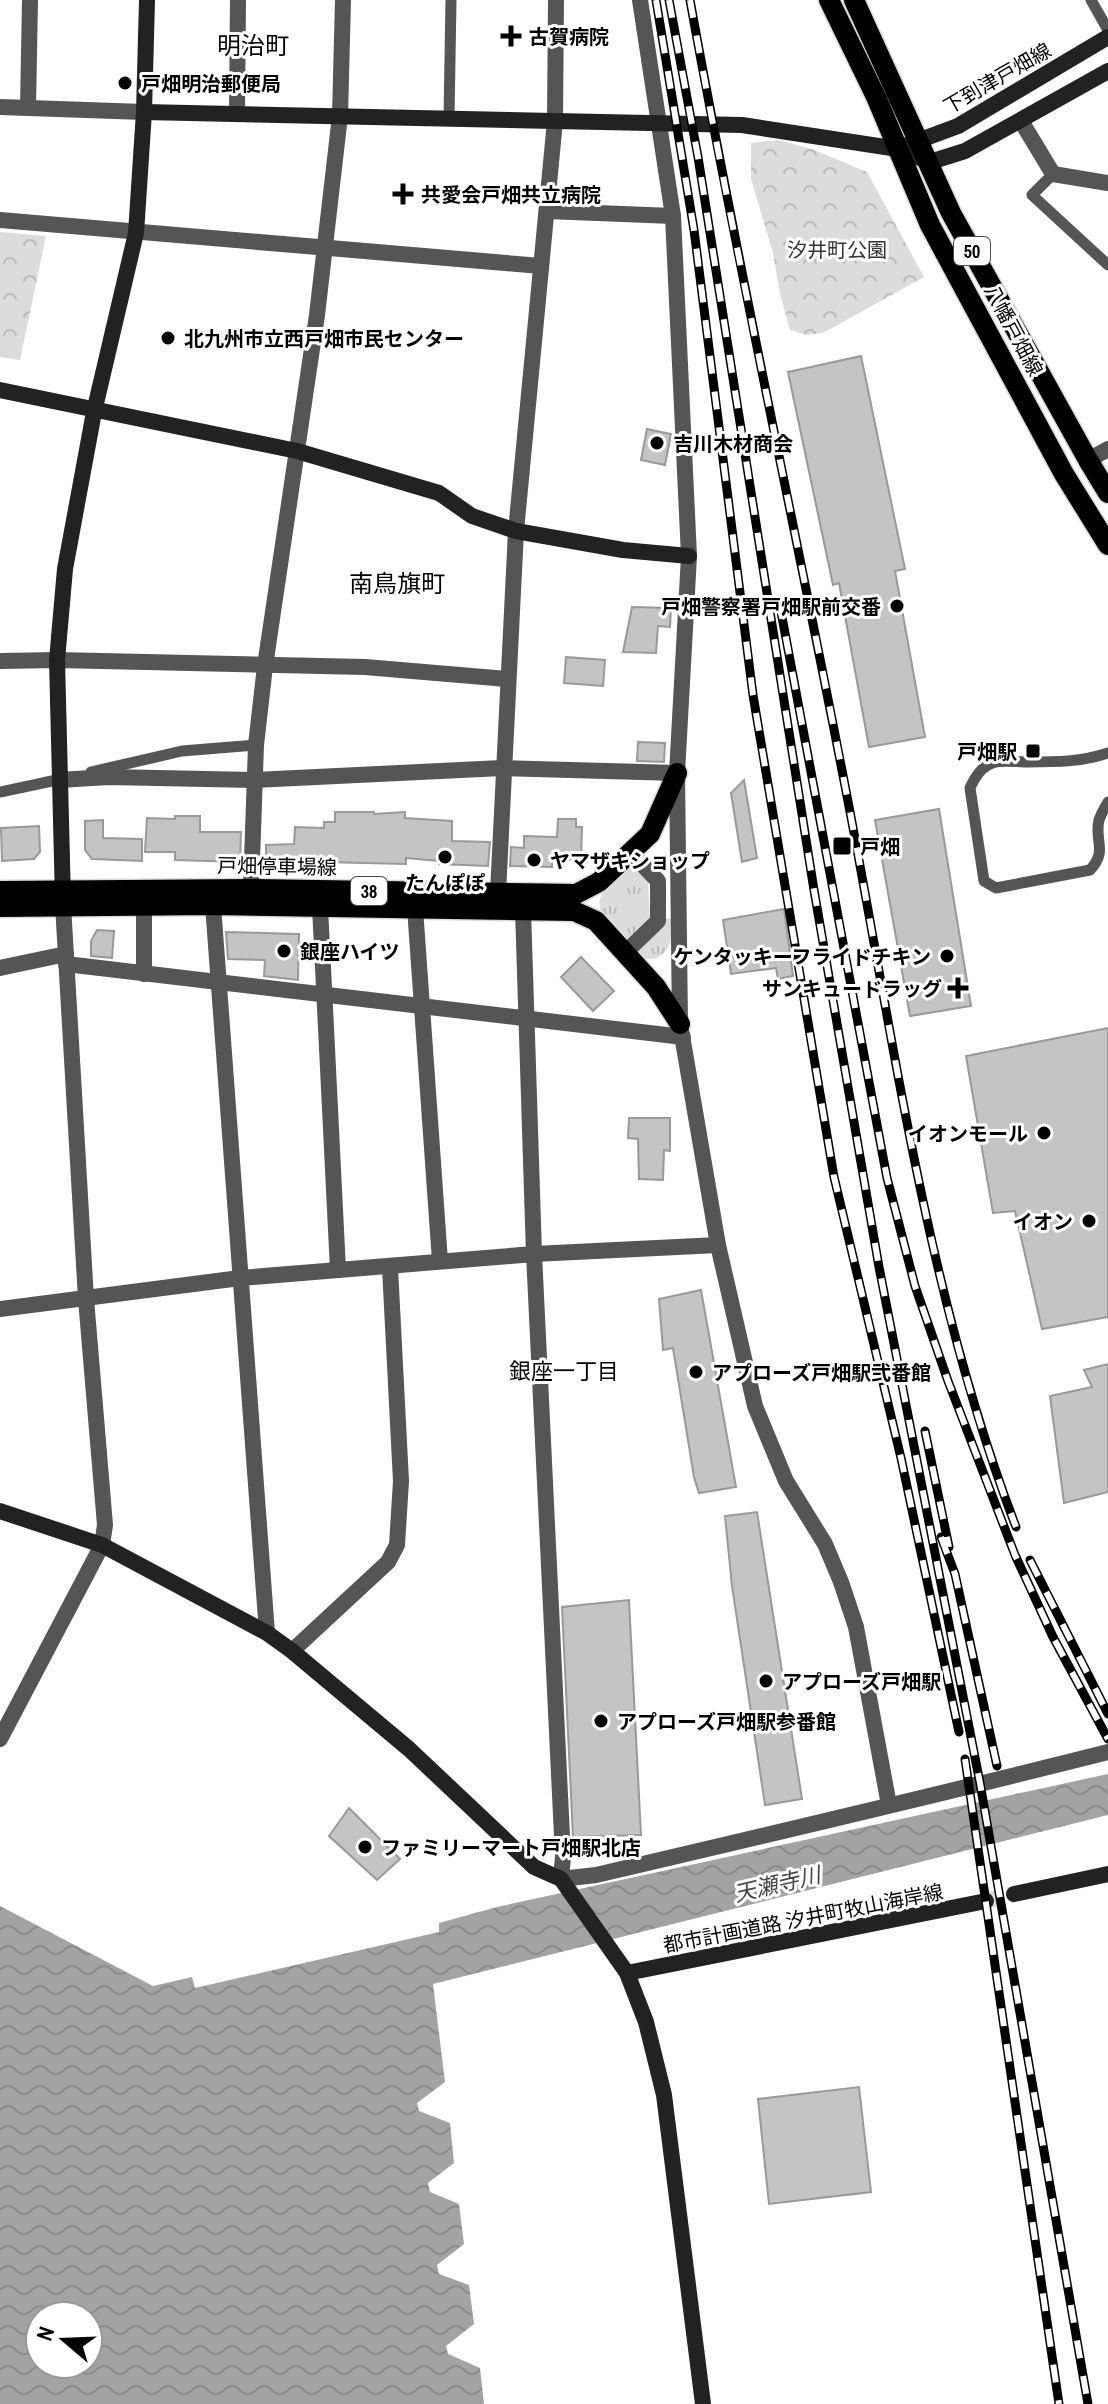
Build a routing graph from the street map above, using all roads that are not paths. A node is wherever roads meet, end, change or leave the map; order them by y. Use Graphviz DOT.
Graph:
graph roads {
  1 [pos="30,0"];
  2 [pos="147,0"];
  3 [pos="238,0"];
  4 [pos="343,0"];
  5 [pos="451,0"];
  6 [pos="556,0"];
  7 [pos="640,0"];
  8 [pos="829,0"];
  9 [pos="854,0"];
  10 [pos="1091,0"];
  11 [pos="1108,30"];
  12 [pos="1108,37"];
  13 [pos="1108,71"];
  14 [pos="0,107"];
  15 [pos="28,108"];
  16 [pos="144,112"];
  17 [pos="237,114"];
  18 [pos="340,116"];
  19 [pos="449,118"];
  20 [pos="555,121"];
  21 [pos="659,121"];
  22 [pos="1021,121"];
  23 [pos="920,141"];
  24 [pos="898,149"];
  25 [pos="930,162"];
  26 [pos="1053,174"];
  27 [pos="1108,183"];
  28 [pos="547,211"];
  29 [pos="673,216"];
  30 [pos="0,220"];
  31 [pos="136,233"];
  32 [pos="324,248"];
  33 [pos="1108,265"];
  34 [pos="541,266"];
  35 [pos="0,390"];
  36 [pos="94,412"];
  37 [pos="1108,449"];
  38 [pos="297,451"];
  39 [pos="1088,460"];
  40 [pos="1108,493"];
  41 [pos="516,531"];
  42 [pos="1108,545"];
  43 [pos="689,556"];
  44 [pos="57,660"];
  45 [pos="0,661"];
  46 [pos="265,666"];
  47 [pos="507,679"];
  48 [pos="256,745"];
  49 [pos="1108,753"];
  50 [pos="502,768"];
  51 [pos="677,773"];
  52 [pos="59,780"];
  53 [pos="254,780"];
  54 [pos="0,792"];
  55 [pos="1108,802"];
  56 [pos="635,857"];
  57 [pos="599,882"];
  58 [pos="251,889"];
  59 [pos="0,891"];
  60 [pos="498,893"];
  61 [pos="62,897"];
  62 [pos="144,905"];
  63 [pos="213,905"];
  64 [pos="0,907"];
  65 [pos="320,907"];
  66 [pos="415,908"];
  67 [pos="523,910"];
  68 [pos="596,921"];
  69 [pos="631,947"];
  70 [pos="66,959"];
  71 [pos="0,968"];
  72 [pos="144,974"];
  73 [pos="219,982"];
  74 [pos="325,994"];
  75 [pos="423,1007"];
  76 [pos="528,1018"];
  77 [pos="682,1030"];
  78 [pos="718,1245"];
  79 [pos="534,1254"];
  80 [pos="440,1261"];
  81 [pos="390,1268"];
  82 [pos="338,1270"];
  83 [pos="240,1278"];
  84 [pos="86,1299"];
  85 [pos="0,1309"];
  86 [pos="0,1511"];
  87 [pos="102,1545"];
  88 [pos="267,1633"];
  89 [pos="292,1651"];
  90 [pos="0,1739"];
  91 [pos="1108,1752"];
  92 [pos="889,1805"];
  93 [pos="1108,1874"];
  94 [pos="561,1879"];
  95 [pos="1014,1894"];
  96 [pos="986,1901"];
  97 [pos="627,1973"];
  98 [pos="703,2404"];
  1 -- 15 [label="street"];
  2 -- 16 [label="street"];
  3 -- 17 [label="street"];
  4 -- 18 [label="street"];
  5 -- 19 [label="lane"];
  6 -- 20 [label="street"];
  7 -- 21 [label="street"];
  8 -- 24 [label="main road, 八幡戸畑線 / 50"];
  9 -- 23 [label="main road, 八幡戸畑線 / 50"];
  10 -- 11 [label="lane"];
  12 -- 23 [label="street, 下到津戸畑線"];
  13 -- 22 [label="street"];
  14 -- 15 [label="street"];
  15 -- 16 [label="street"];
  16 -- 17 [label="street"];
  16 -- 31 [label="street"];
  17 -- 18 [label="street"];
  18 -- 19 [label="street"];
  18 -- 32 [label="street"];
  19 -- 20 [label="street"];
  20 -- 21 [label="street"];
  20 -- 28 [label="street"];
  21 -- 24 [label="street"];
  21 -- 29 [label="street"];
  22 -- 25 [label="street"];
  22 -- 26 [label="street"];
  23 -- 24 [label="street, 下到津戸畑線"];
  23 -- 25 [label="main road, 八幡戸畑線 / 50"];
  24 -- 25 [label="street"];
  24 -- 42 [label="main road, 八幡戸畑線 / 50"];
  25 -- 39 [label="main road, 八幡戸畑線 / 50"];
  26 -- 27 [label="street"];
  26 -- 33 [label="lane"];
  28 -- 29 [label="street"];
  28 -- 34 [label="street"];
  29 -- 43 [label="street"];
  30 -- 31 [label="street"];
  31 -- 32 [label="street"];
  31 -- 36 [label="street"];
  32 -- 34 [label="street"];
  32 -- 38 [label="street"];
  34 -- 41 [label="street"];
  35 -- 36 [label="street"];
  36 -- 38 [label="street"];
  36 -- 44 [label="street"];
  37 -- 39 [label="street"];
  38 -- 41 [label="street"];
  38 -- 46 [label="street"];
  39 -- 40 [label="main road, 八幡戸畑線 / 50"];
  41 -- 43 [label="street"];
  41 -- 47 [label="street"];
  43 -- 51 [label="street"];
  44 -- 45 [label="street"];
  44 -- 46 [label="street"];
  44 -- 52 [label="street"];
  46 -- 47 [label="street"];
  46 -- 48 [label="street"];
  47 -- 50 [label="street"];
  48 -- 52 [label="lane"];
  48 -- 53 [label="street"];
  49 -- 55 [label="lane"];
  50 -- 51 [label="street"];
  50 -- 53 [label="street"];
  50 -- 60 [label="street"];
  51 -- 57 [label="main road, 戸畑停車場線 / 38"];
  51 -- 77 [label="street"];
  52 -- 53 [label="street"];
  52 -- 54 [label="lane"];
  52 -- 61 [label="street"];
  53 -- 58 [label="street"];
  56 -- 69 [label="street"];
  57 -- 60 [label="main road, 戸畑停車場線 / 38"];
  57 -- 68 [label="main road"];
  58 -- 60 [label="main road, 戸畑停車場線 / 38"];
  58 -- 61 [label="main road, 戸畑停車場線 / 38"];
  59 -- 61 [label="main road, 戸畑停車場線 / 38"];
  61 -- 62 [label="main road, 戸畑停車場線 / 38"];
  61 -- 64 [label="main road, 戸畑停車場線 / 38"];
  61 -- 70 [label="street"];
  62 -- 63 [label="main road, 戸畑停車場線 / 38"];
  62 -- 72 [label="street"];
  63 -- 65 [label="main road, 戸畑停車場線 / 38"];
  63 -- 73 [label="street"];
  65 -- 66 [label="main road, 戸畑停車場線 / 38"];
  65 -- 74 [label="street"];
  66 -- 67 [label="main road, 戸畑停車場線 / 38"];
  66 -- 75 [label="street"];
  67 -- 68 [label="main road, 戸畑停車場線 / 38"];
  67 -- 76 [label="street"];
  68 -- 77 [label="main road"];
  70 -- 71 [label="street"];
  70 -- 72 [label="street"];
  70 -- 84 [label="street"];
  72 -- 73 [label="street"];
  73 -- 74 [label="street"];
  73 -- 83 [label="street"];
  74 -- 75 [label="street"];
  74 -- 82 [label="street"];
  75 -- 76 [label="street"];
  75 -- 80 [label="street"];
  76 -- 77 [label="street"];
  76 -- 79 [label="street"];
  77 -- 78 [label="street"];
  78 -- 79 [label="street"];
  78 -- 92 [label="street"];
  79 -- 80 [label="street"];
  79 -- 94 [label="street"];
  80 -- 81 [label="street"];
  81 -- 82 [label="street"];
  81 -- 89 [label="street"];
  82 -- 83 [label="street"];
  83 -- 84 [label="street"];
  83 -- 88 [label="street"];
  84 -- 85 [label="street"];
  84 -- 87 [label="street"];
  86 -- 87 [label="street"];
  87 -- 88 [label="street"];
  87 -- 90 [label="street"];
  88 -- 89 [label="street"];
  89 -- 94 [label="street"];
  91 -- 92 [label="street"];
  92 -- 94 [label="street"];
  93 -- 95 [label="street"];
  94 -- 97 [label="street"];
  96 -- 97 [label="street, 都市計画道路 汐井町牧山海岸線"];
  97 -- 98 [label="street"];
}
